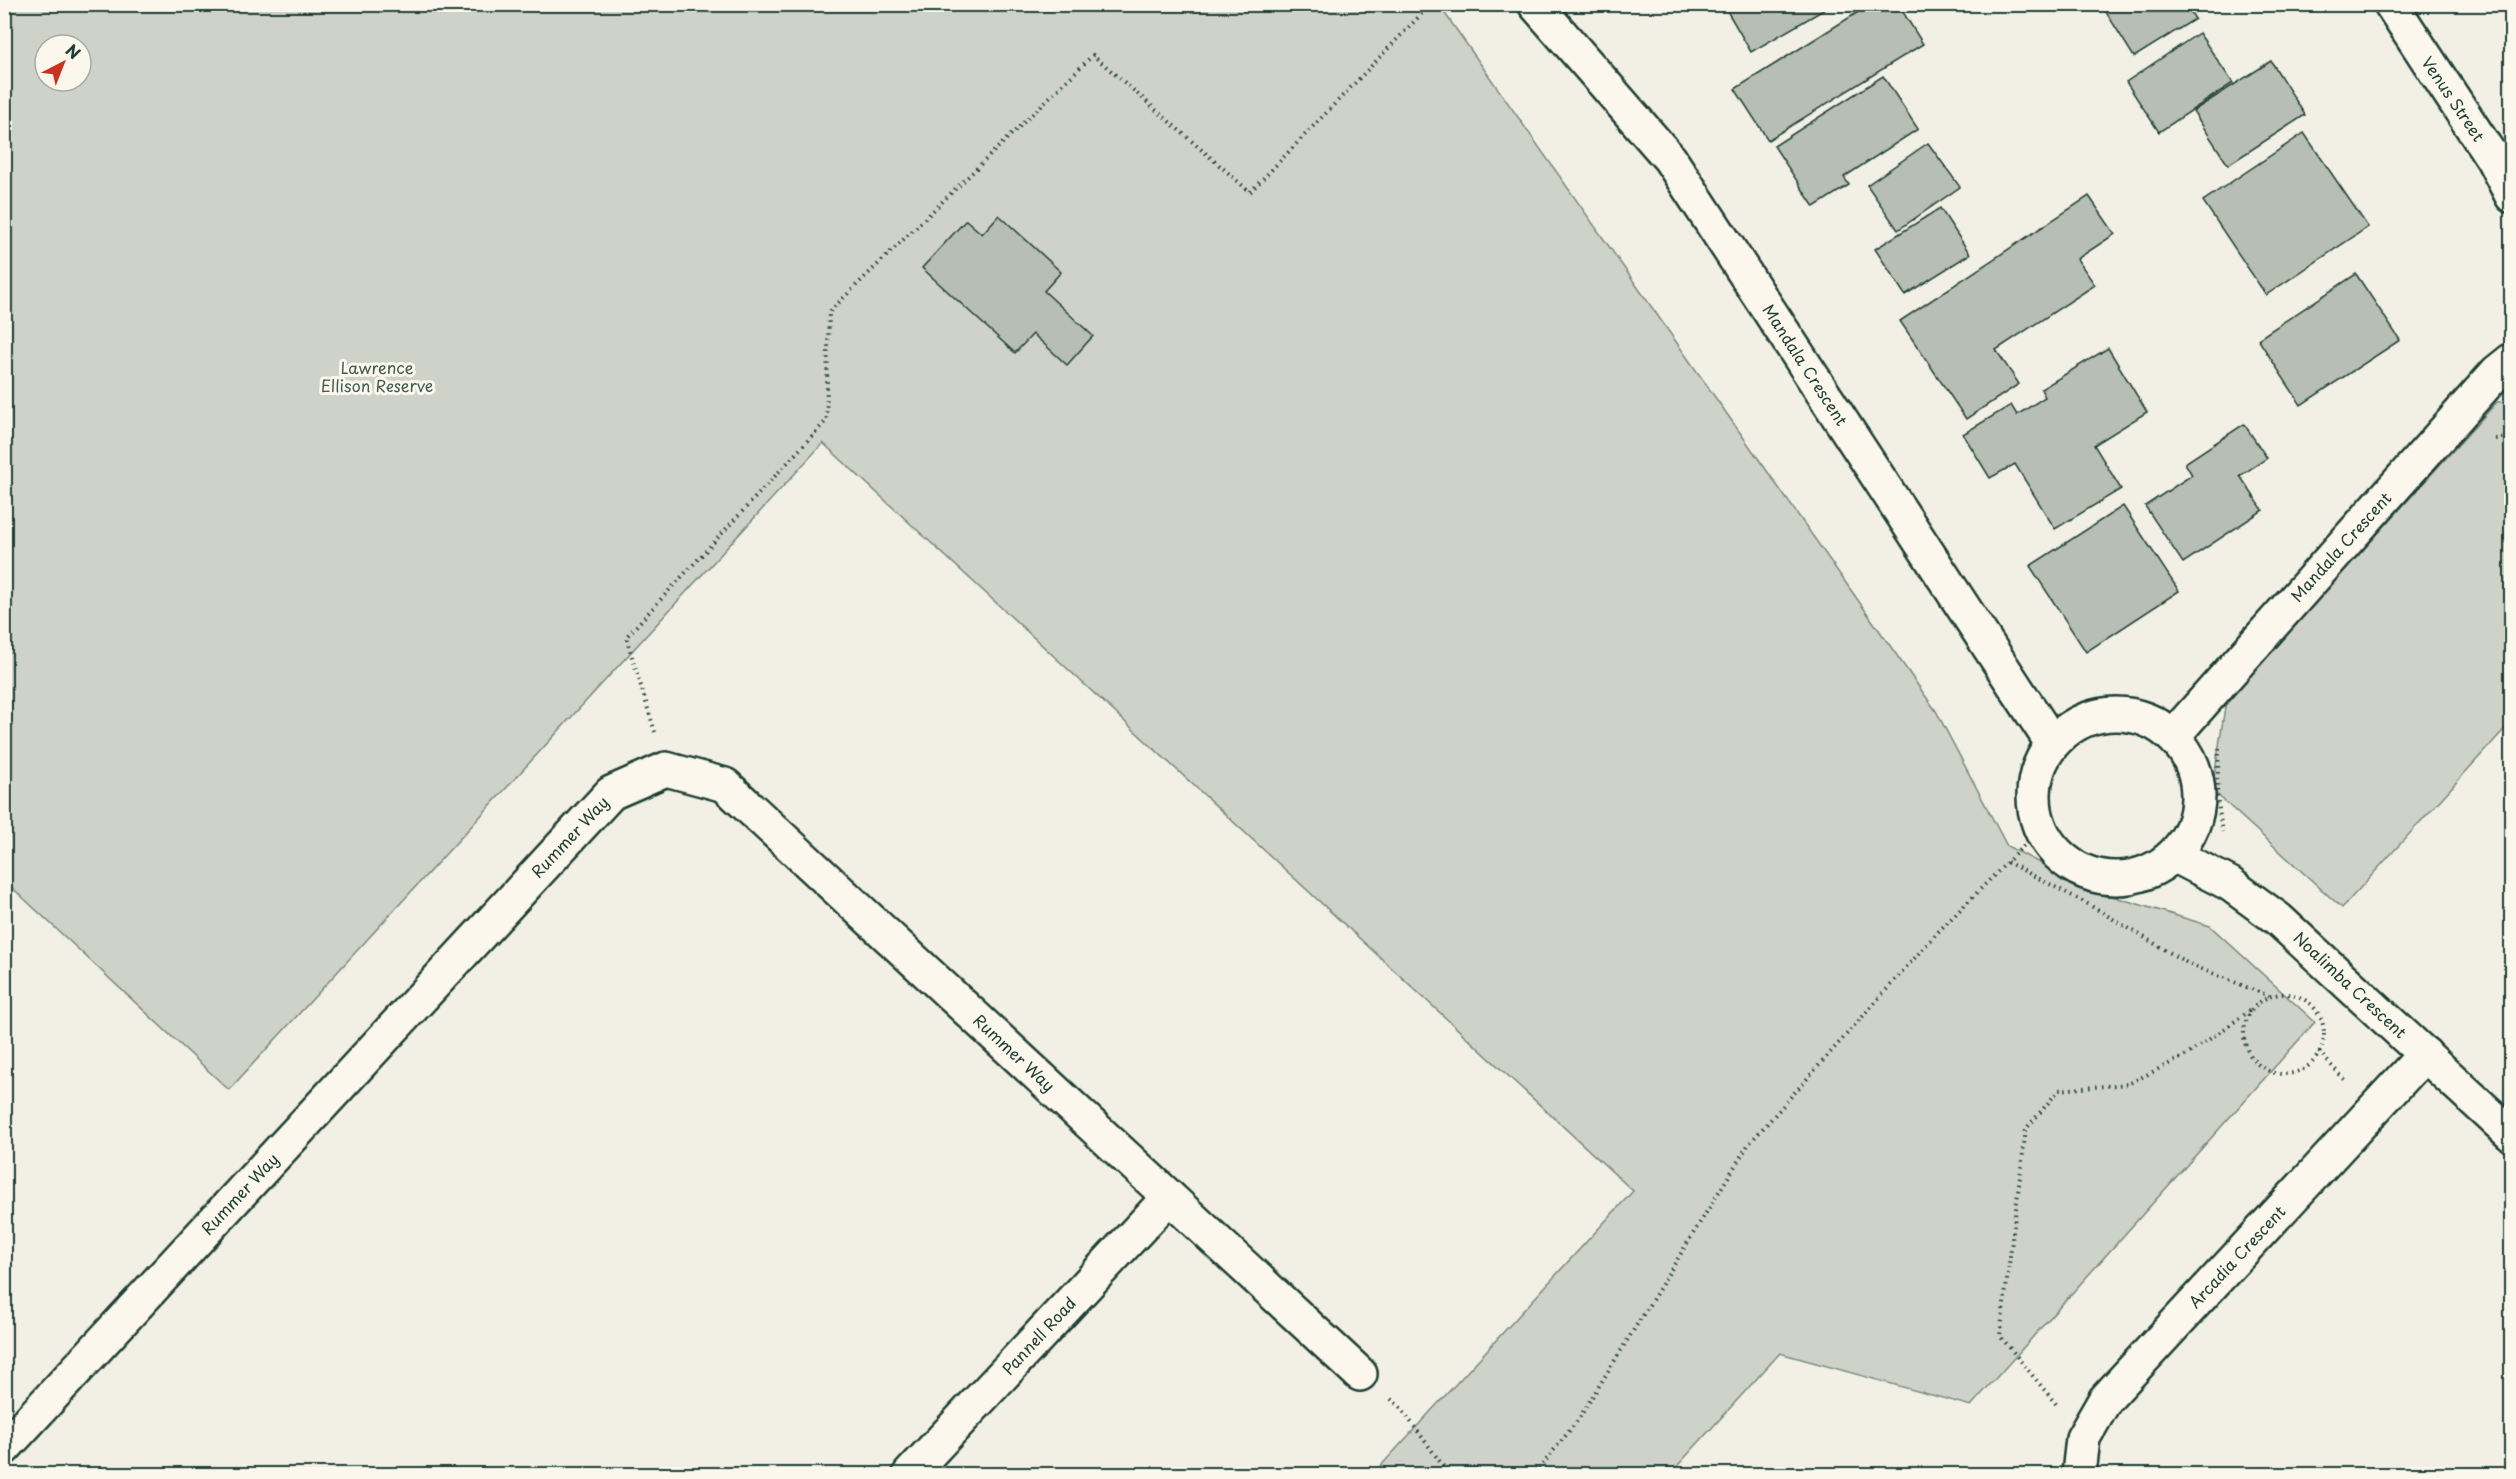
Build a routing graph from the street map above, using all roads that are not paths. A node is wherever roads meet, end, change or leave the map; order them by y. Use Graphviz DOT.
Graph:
graph roads {
  1 [pos="1535,4"];
  2 [pos="2391,4"];
  3 [pos="2511,196"];
  4 [pos="2511,360"];
  5 [pos="2173,736"];
  6 [pos="2052,743"];
  7 [pos="2174,855"];
  8 [pos="2425,1054"];
  9 [pos="2511,1135"];
  10 [pos="1169,1197"];
  11 [pos="1360,1374"];
  12 [pos="4,1448"];
  13 [pos="910,1474"];
  14 [pos="2079,1474"];
  1 -- 6 [label="street, Mandala Crescent"];
  2 -- 3 [label="street, Venus Street"];
  4 -- 5 [label="street, Mandala Crescent"];
  5 -- 6 [label="street"];
  5 -- 7 [label="street"];
  6 -- 7 [label="street"];
  7 -- 8 [label="street, Noalimba Crescent"];
  8 -- 9 [label="street, Noalimba Crescent"];
  8 -- 14 [label="street, Arcadia Crescent"];
  10 -- 11 [label="street, Rummer Way"];
  10 -- 12 [label="street, Rummer Way"];
  10 -- 13 [label="street, Pannell Road"];
}
